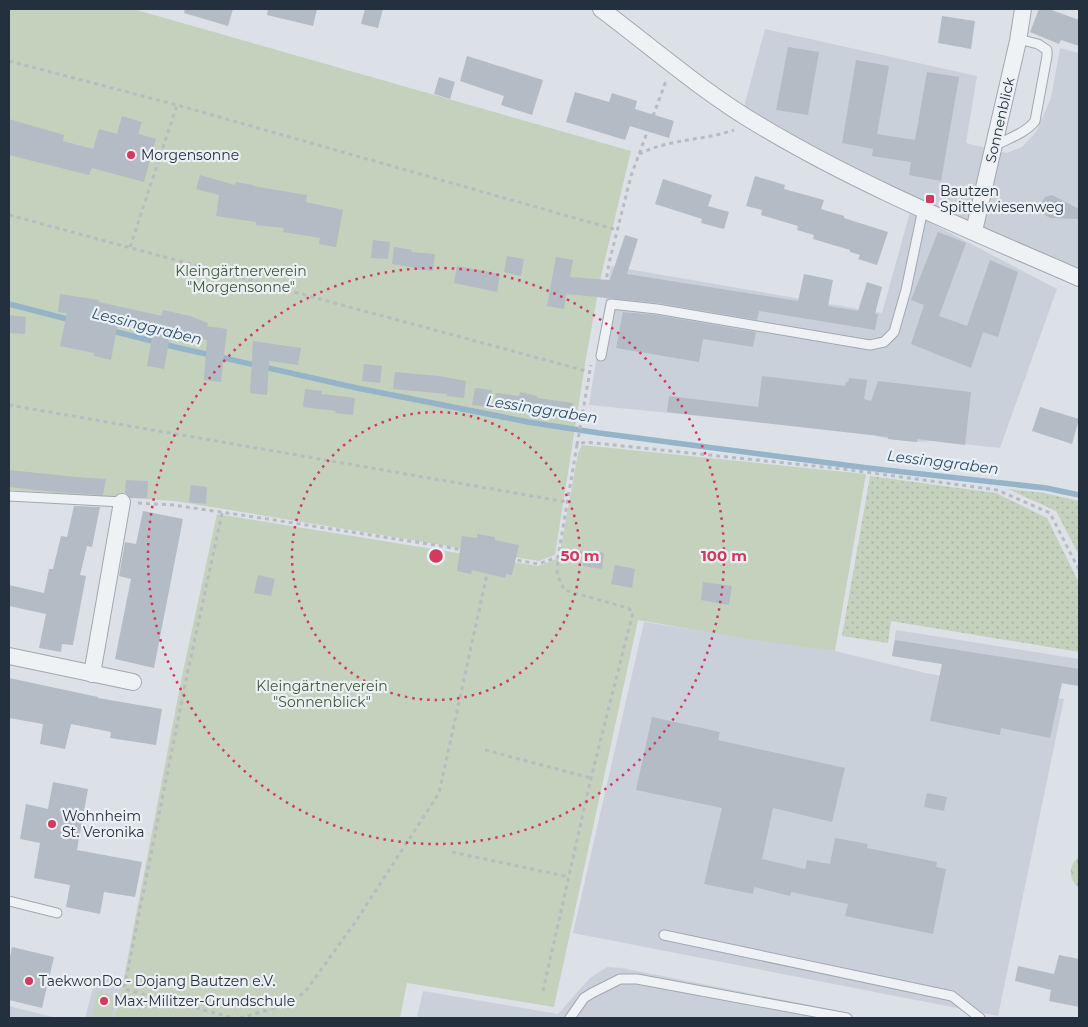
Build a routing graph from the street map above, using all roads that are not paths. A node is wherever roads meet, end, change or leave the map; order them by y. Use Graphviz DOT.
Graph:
graph roads {
  1 [pos="601,9"];
  2 [pos="1023,9"];
  3 [pos="1018,39"];
  4 [pos="994,146"];
  5 [pos="923,209"];
  6 [pos="974,231"];
  7 [pos="1079,278"];
  8 [pos="601,356"];
  9 [pos="9,496"];
  10 [pos="122,502"];
  11 [pos="9,656"];
  12 [pos="92,674"];
  13 [pos="133,682"];
  14 [pos="9,901"];
  15 [pos="57,913"];
  16 [pos="664,935"];
  17 [pos="570,1018"];
  18 [pos="847,1018"];
  19 [pos="980,1018"];
  1 -- 5 [label="street"];
  2 -- 3 [label="street, Sonnenblick"];
  3 -- 4 [label="street, Sonnenblick"];
  3 -- 4 [label="lane"];
  4 -- 6 [label="street, Sonnenblick"];
  5 -- 6 [label="street"];
  5 -- 8 [label="lane"];
  6 -- 7 [label="street"];
  9 -- 10 [label="lane"];
  10 -- 12 [label="street"];
  11 -- 12 [label="street"];
  12 -- 13 [label="street"];
  14 -- 15 [label="lane"];
  16 -- 19 [label="lane"];
  17 -- 18 [label="lane"];
}
